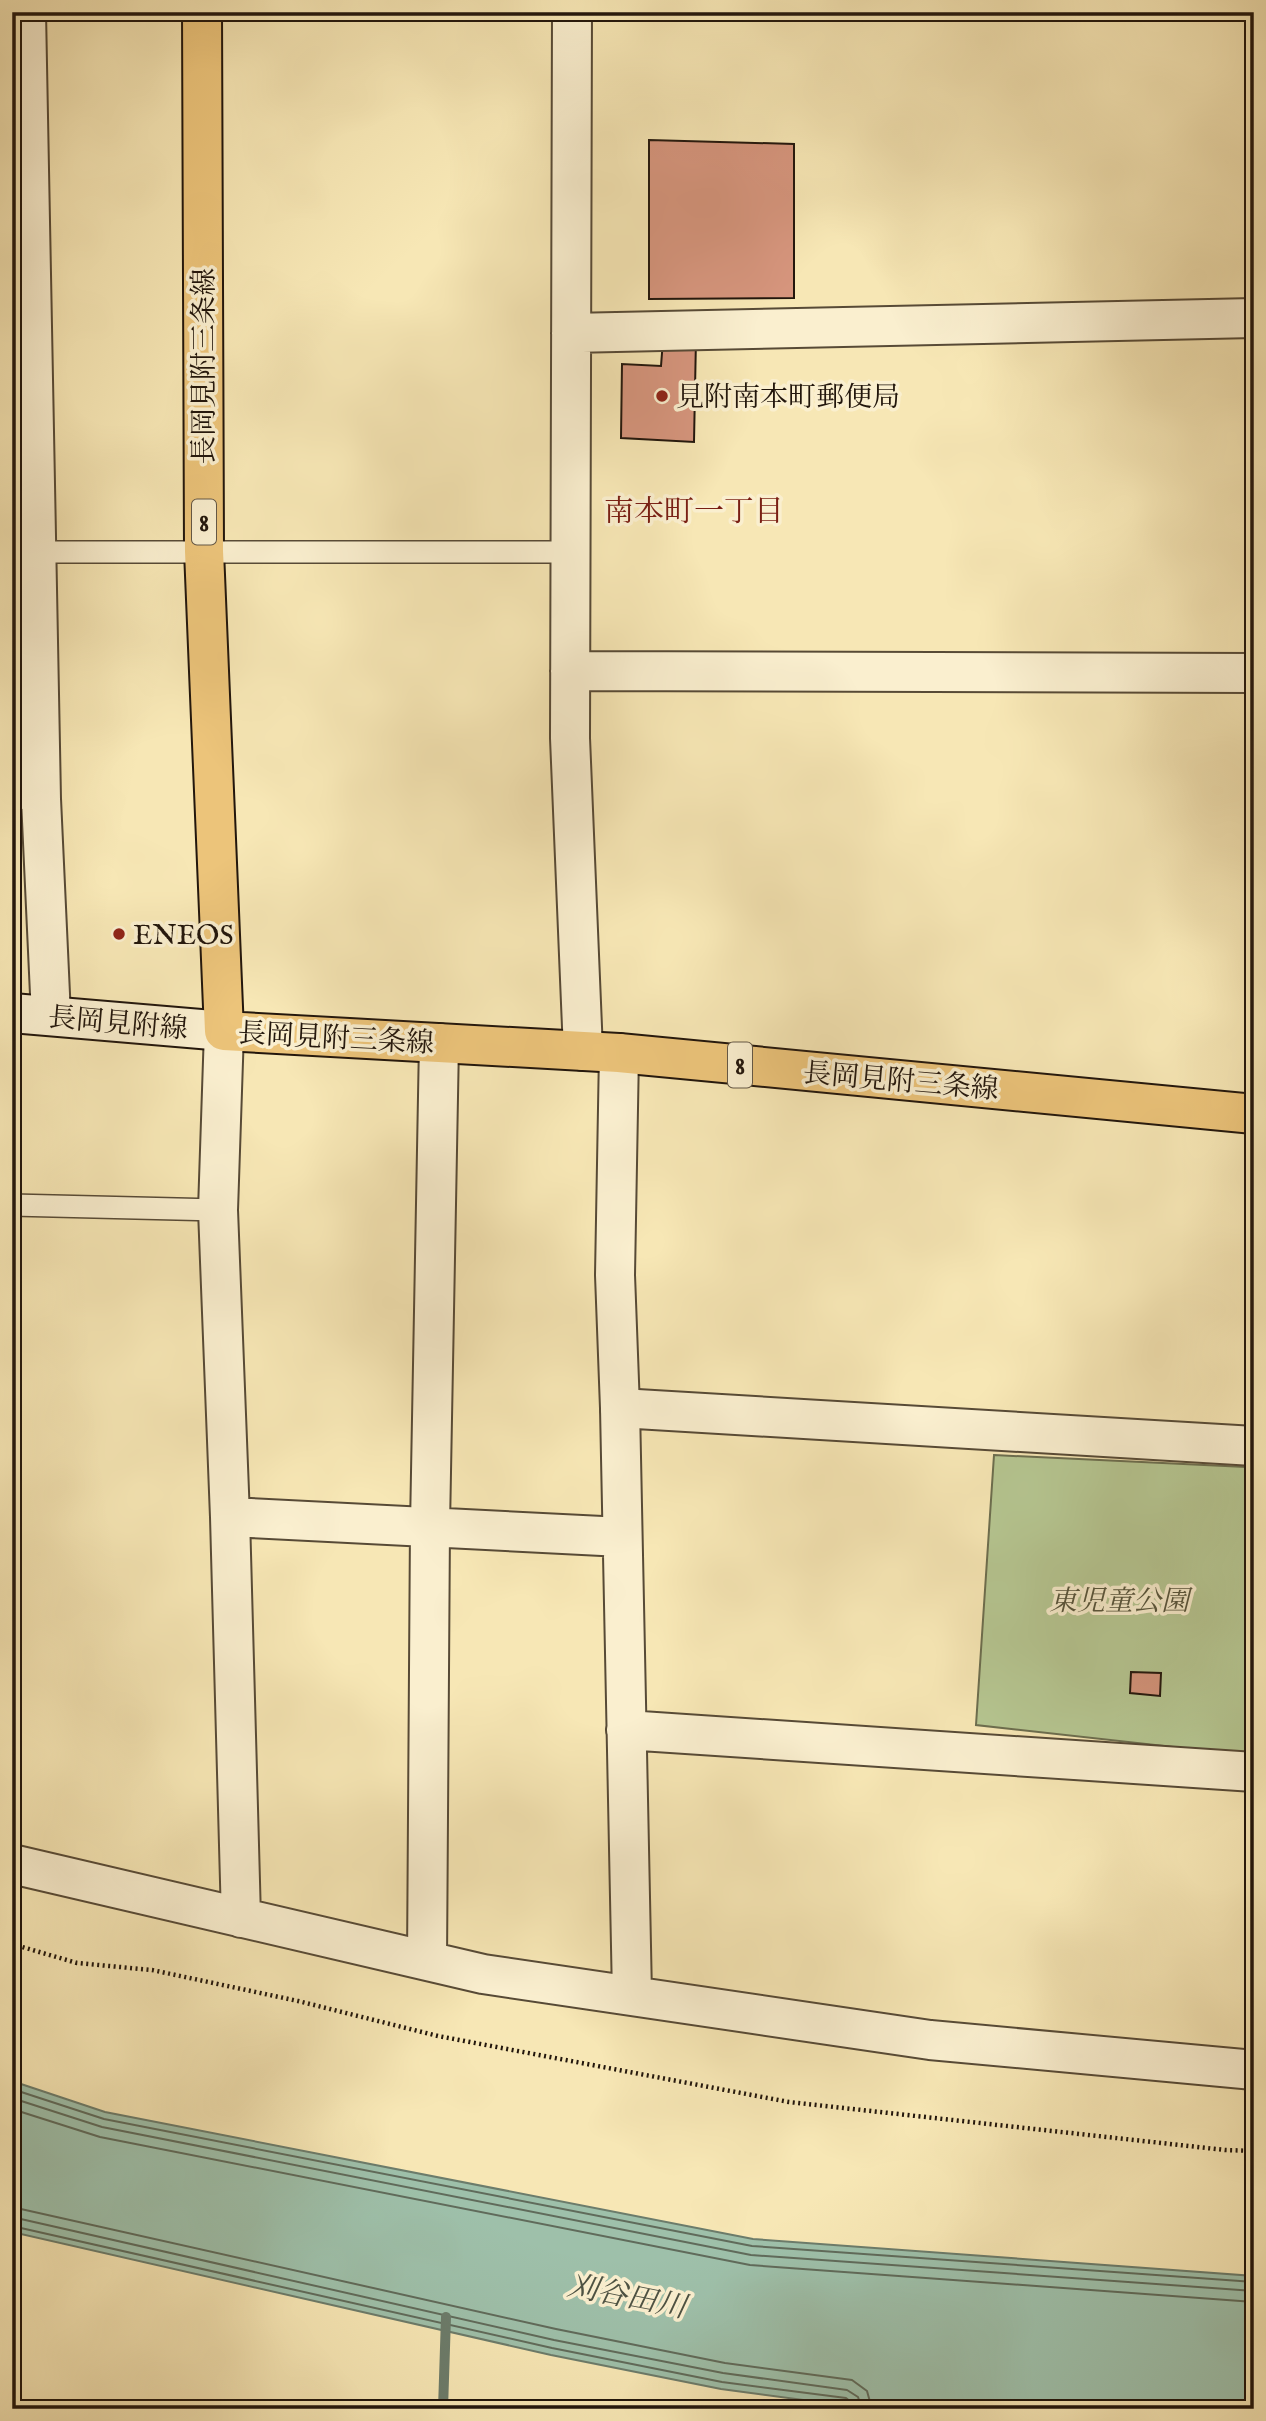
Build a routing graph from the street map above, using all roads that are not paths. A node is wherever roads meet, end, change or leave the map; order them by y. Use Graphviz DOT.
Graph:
graph roads {
  1 [pos="26,12"];
  2 [pos="202,12"];
  3 [pos="572,12"];
  4 [pos="1254,318"];
  5 [pos="571,333"];
  6 [pos="204,551"];
  7 [pos="24,552"];
  8 [pos="569,552"];
  9 [pos="570,671"];
  10 [pos="1254,673"];
  11 [pos="27,799"];
  12 [pos="12,1013"];
  13 [pos="51,1016"];
  14 [pos="225,1031"];
  15 [pos="439,1043"];
  16 [pos="601,1052"];
  17 [pos="1254,1114"];
  18 [pos="12,1205"];
  19 [pos="218,1210"];
  20 [pos="620,1408"];
  21 [pos="1254,1446"];
  22 [pos="230,1517"];
  23 [pos="430,1526"];
  24 [pos="622,1536"];
  25 [pos="626,1730"];
  26 [pos="1254,1772"];
  27 [pos="12,1864"];
  28 [pos="241,1918"];
  29 [pos="427,1961"];
  30 [pos="632,1995"];
  31 [pos="1254,2070"];
  1 -- 7 [label="street"];
  2 -- 6 [label="main road, 長岡見附三条線 / 8"];
  3 -- 5 [label="street"];
  4 -- 5 [label="street"];
  5 -- 8 [label="street"];
  6 -- 7 [label="lane"];
  6 -- 8 [label="lane"];
  6 -- 14 [label="main road, 長岡見附三条線 / 8"];
  7 -- 11 [label="street"];
  8 -- 9 [label="street"];
  9 -- 10 [label="street"];
  9 -- 16 [label="street"];
  11 -- 13 [label="street"];
  12 -- 13 [label="street, 長岡見附線"];
  13 -- 14 [label="street, 長岡見附線"];
  14 -- 15 [label="main road, 長岡見附三条線 / 8"];
  14 -- 19 [label="street"];
  15 -- 16 [label="main road, 長岡見附三条線 / 8"];
  15 -- 23 [label="street"];
  16 -- 17 [label="main road, 長岡見附三条線 / 8"];
  16 -- 20 [label="street"];
  18 -- 19 [label="lane"];
  19 -- 22 [label="street"];
  20 -- 21 [label="street"];
  20 -- 24 [label="street"];
  22 -- 23 [label="street"];
  22 -- 28 [label="street"];
  23 -- 24 [label="street"];
  23 -- 29 [label="street"];
  24 -- 25 [label="street"];
  25 -- 26 [label="street"];
  25 -- 30 [label="street"];
  27 -- 28 [label="street"];
  28 -- 29 [label="street"];
  29 -- 30 [label="street"];
  30 -- 31 [label="street"];
}
